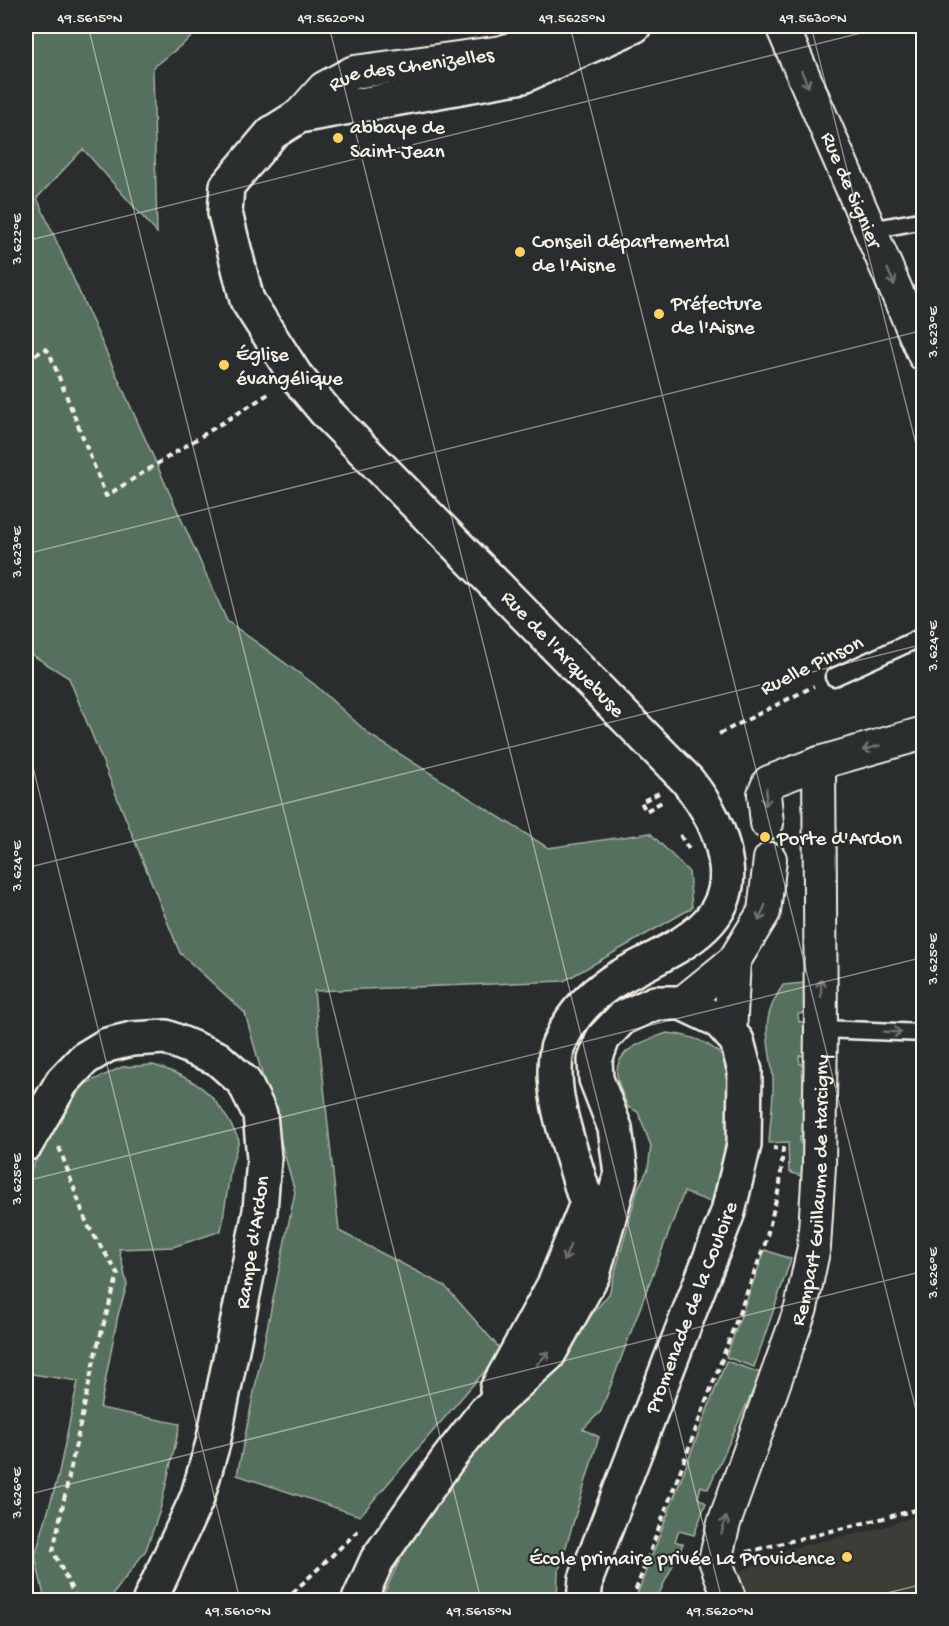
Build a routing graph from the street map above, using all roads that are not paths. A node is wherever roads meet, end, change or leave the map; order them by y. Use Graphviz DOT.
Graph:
graph roads {
  1 [pos="565,26"];
  2 [pos="634,26"];
  3 [pos="782,26"];
  4 [pos="299,116"];
  5 [pos="924,220"];
  6 [pos="872,230"];
  7 [pos="924,355"];
  8 [pos="924,636"];
  9 [pos="834,677"];
  10 [pos="924,733"];
  11 [pos="819,763"];
  12 [pos="767,823"];
  13 [pos="770,859"];
  14 [pos="734,961"];
  15 [pos="682,1003"];
  16 [pos="821,1029"];
  17 [pos="730,1033"];
  18 [pos="924,1034"];
  19 [pos="32,1133"];
  20 [pos="602,1198"];
  21 [pos="150,1600"];
  22 [pos="359,1600"];
  23 [pos="584,1600"];
  24 [pos="730,1600"];
  1 -- 4 [label="street, Rue des Chenizelles"];
  2 -- 4 [label="street"];
  3 -- 6 [label="street, Rue de Signier, one-way"];
  4 -- 20 [label="street, Rue de l'Arquebuse"];
  5 -- 6 [label="lane"];
  6 -- 7 [label="street, Rue de Signier, one-way"];
  8 -- 9 [label="lane, Ruelle Pinson"];
  10 -- 11 [label="street, one-way"];
  11 -- 12 [label="street, one-way"];
  16 -- 11 [label="street, Rempart Guillaume de Harcigny, one-way"];
  13 -- 14 [label="street, one-way"];
  14 -- 15 [label="street"];
  14 -- 17 [label="street"];
  15 -- 17 [label="street, Promenade de la Couloire"];
  15 -- 20 [label="street, Promenade de la Couloire"];
  16 -- 18 [label="lane, one-way"];
  24 -- 16 [label="street, Rempart Guillaume de Harcigny, one-way"];
  17 -- 23 [label="street, Promenade de la Couloire"];
  19 -- 21 [label="street, Rampe d'Ardon"];
  20 -- 22 [label="street"];
}
